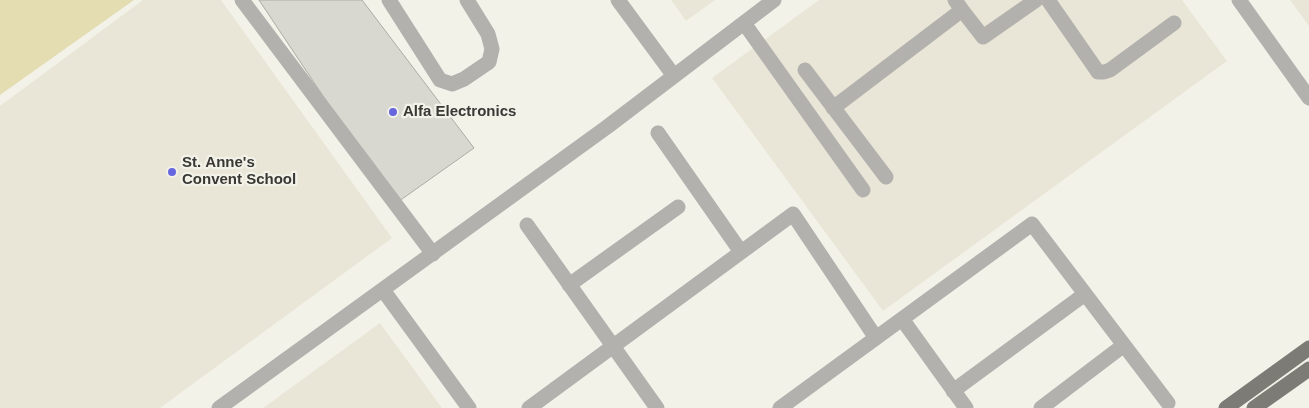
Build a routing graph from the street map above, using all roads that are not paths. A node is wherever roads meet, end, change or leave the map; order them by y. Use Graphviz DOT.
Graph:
graph roads {
  1 [pos="242,0"];
  2 [pos="389,0"];
  3 [pos="467,0"];
  4 [pos="618,0"];
  5 [pos="774,0"];
  6 [pos="1036,0"];
  7 [pos="1048,0"];
  8 [pos="1239,0"];
  9 [pos="958,5"];
  10 [pos="744,23"];
  11 [pos="1174,23"];
  12 [pos="805,70"];
  13 [pos="674,76"];
  14 [pos="1309,98"];
  15 [pos="833,108"];
  16 [pos="658,133"];
  17 [pos="886,177"];
  18 [pos="863,190"];
  19 [pos="678,207"];
  20 [pos="527,225"];
  21 [pos="741,252"];
  22 [pos="433,254"];
  23 [pos="569,285"];
  24 [pos="383,290"];
  25 [pos="1085,294"];
  26 [pos="902,319"];
  27 [pos="876,338"];
  28 [pos="1124,345"];
  29 [pos="613,347"];
  30 [pos="1309,348"];
  31 [pos="1309,369"];
  32 [pos="953,391"];
  33 [pos="1168,403"];
  34 [pos="219,408"];
  35 [pos="469,408"];
  36 [pos="529,408"];
  37 [pos="657,408"];
  38 [pos="780,408"];
  39 [pos="966,408"];
  40 [pos="1041,408"];
  41 [pos="1226,408"];
  42 [pos="1254,408"];
  1 -- 22 [label="street"];
  2 -- 3 [label="street"];
  4 -- 13 [label="street"];
  5 -- 10 [label="street"];
  6 -- 9 [label="street"];
  7 -- 11 [label="street"];
  8 -- 14 [label="street"];
  9 -- 15 [label="street"];
  10 -- 13 [label="street"];
  10 -- 18 [label="street"];
  12 -- 15 [label="street"];
  13 -- 22 [label="street"];
  15 -- 17 [label="street"];
  16 -- 21 [label="street"];
  19 -- 23 [label="street"];
  20 -- 23 [label="street"];
  21 -- 27 [label="street"];
  21 -- 29 [label="street"];
  22 -- 24 [label="street"];
  23 -- 29 [label="street"];
  24 -- 34 [label="street"];
  24 -- 35 [label="street"];
  25 -- 26 [label="street"];
  25 -- 28 [label="street"];
  25 -- 32 [label="street"];
  26 -- 27 [label="street"];
  26 -- 32 [label="street"];
  27 -- 38 [label="street"];
  28 -- 33 [label="street"];
  28 -- 40 [label="street"];
  29 -- 36 [label="street"];
  29 -- 37 [label="street"];
  30 -- 41 [label="main road"];
  31 -- 42 [label="main road"];
  32 -- 39 [label="street"];
}
